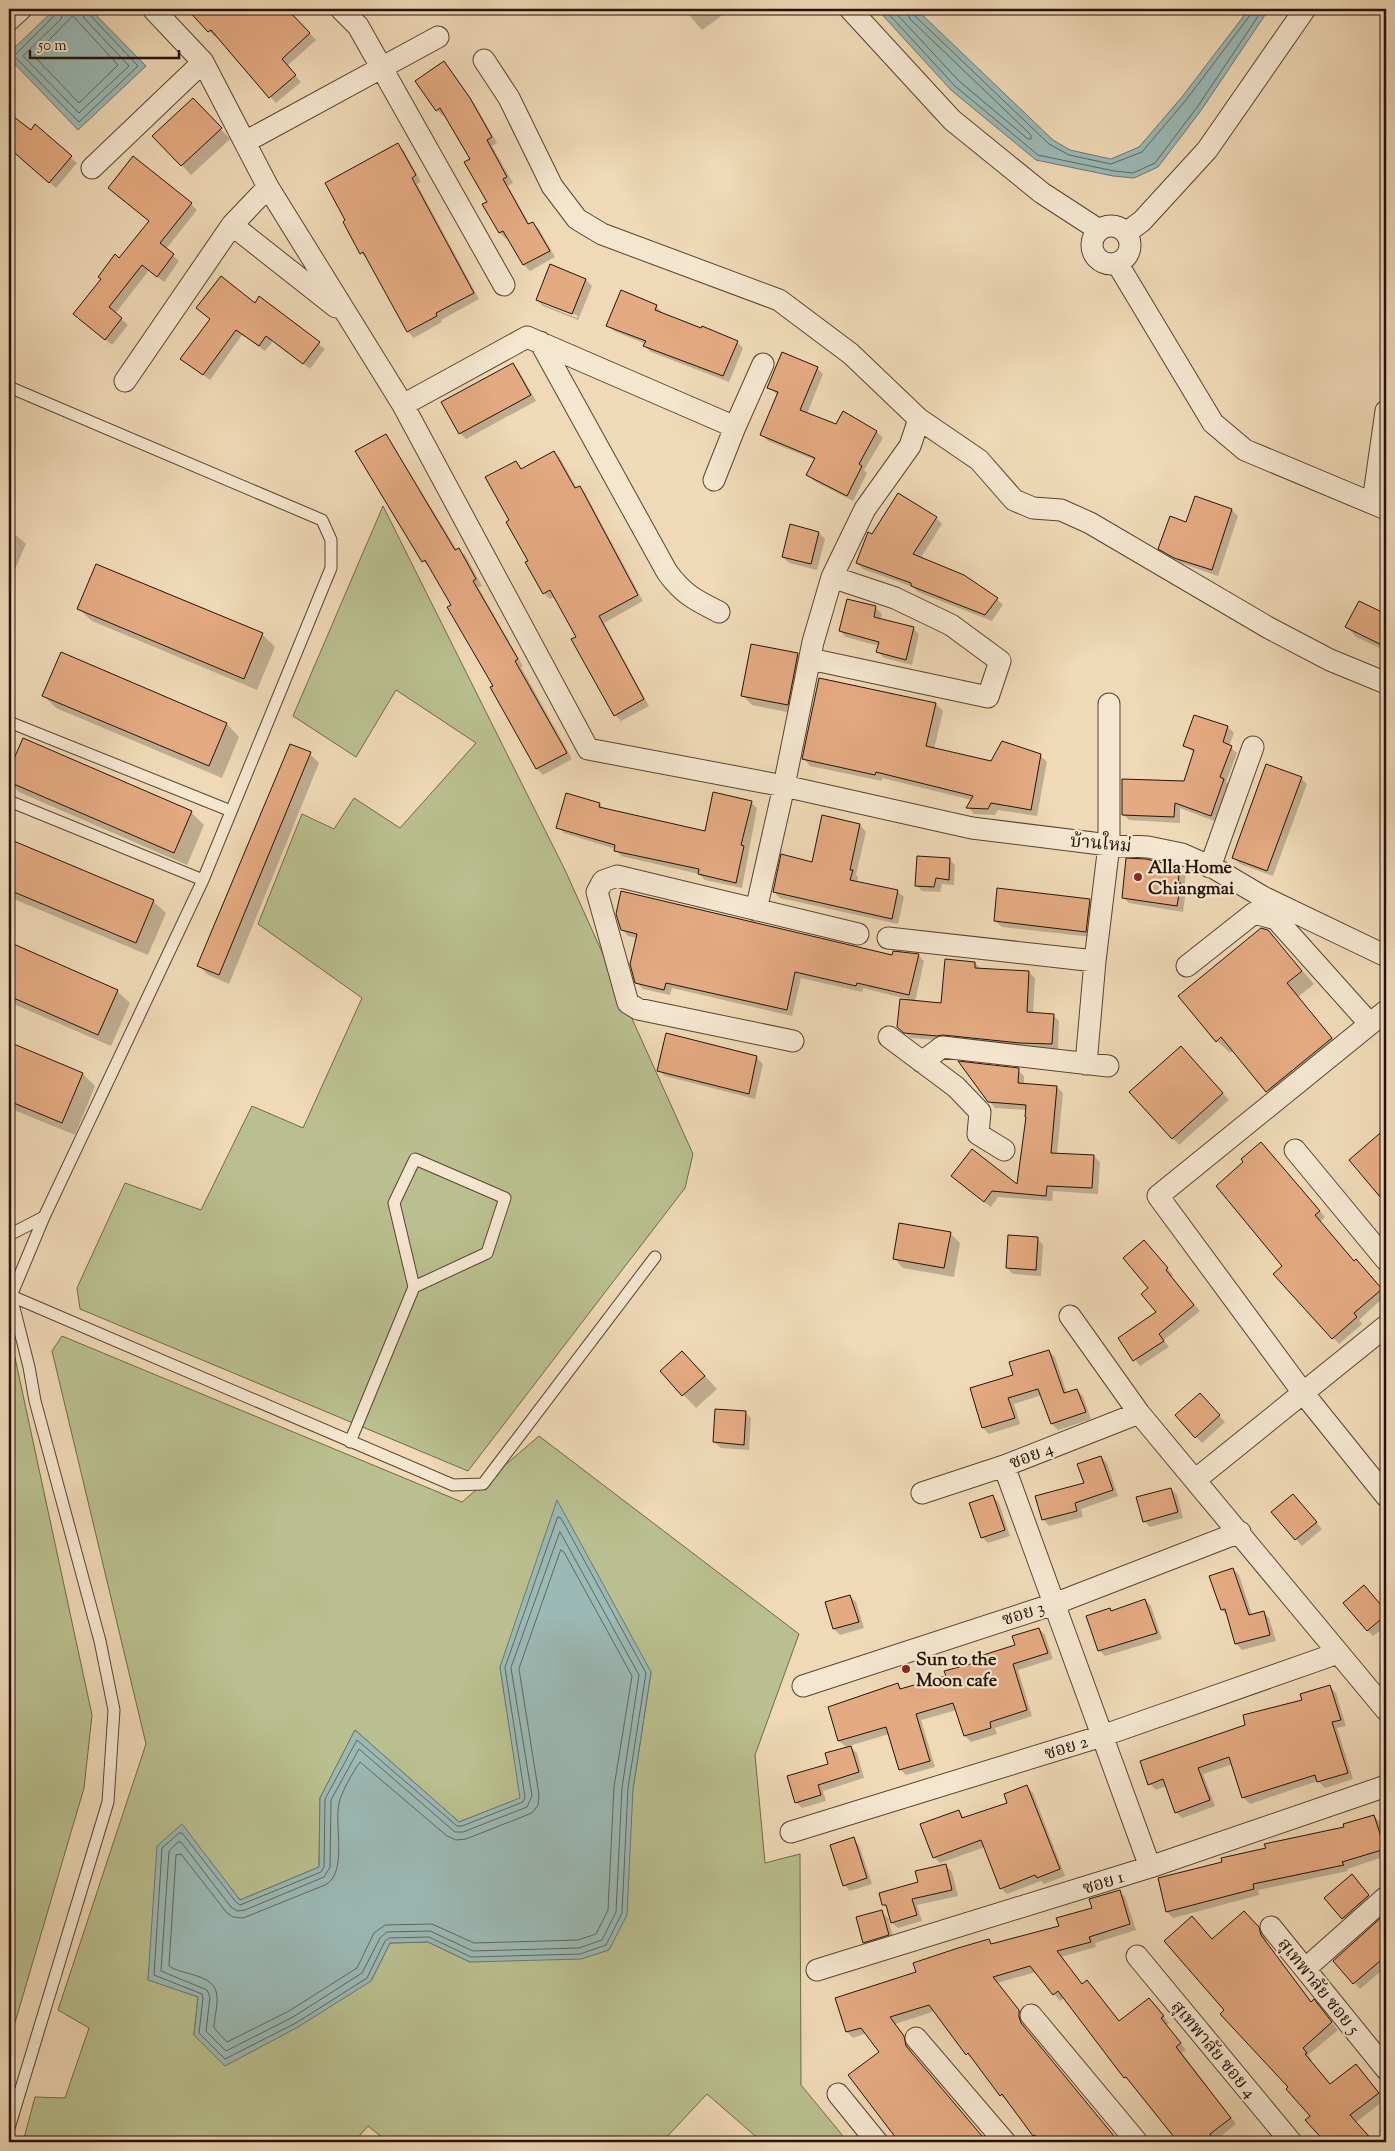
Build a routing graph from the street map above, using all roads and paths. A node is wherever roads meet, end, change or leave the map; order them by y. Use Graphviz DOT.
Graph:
graph roads {
  1 [pos="21,9"];
  2 [pos="153,9"];
  3 [pos="341,9"];
  4 [pos="850,9"];
  5 [pos="1305,9"];
  6 [pos="9,20"];
  7 [pos="438,37"];
  8 [pos="484,60"];
  9 [pos="203,62"];
  10 [pos="383,69"];
  11 [pos="245,142"];
  12 [pos="92,168"];
  13 [pos="268,187"];
  14 [pos="232,225"];
  15 [pos="1099,230"];
  16 [pos="1126,233"];
  17 [pos="1117,263"];
  18 [pos="504,285"];
  19 [pos="348,317"];
  20 [pos="540,342"];
  21 [pos="763,364"];
  22 [pos="125,381"];
  23 [pos="9,387"];
  24 [pos="403,405"];
  25 [pos="1386,411"];
  26 [pos="918,419"];
  27 [pos="735,426"];
  28 [pos="714,480"];
  29 [pos="1380,505"];
  30 [pos="832,577"];
  31 [pos="719,612"];
  32 [pos="810,658"];
  33 [pos="1386,683"];
  34 [pos="1109,704"];
  35 [pos="9,722"];
  36 [pos="1253,747"];
  37 [pos="784,786"];
  38 [pos="9,801"];
  39 [pos="231,811"];
  40 [pos="1109,844"];
  41 [pos="1210,867"];
  42 [pos="203,880"];
  43 [pos="756,910"];
  44 [pos="858,934"];
  45 [pos="888,938"];
  46 [pos="1386,956"];
  47 [pos="1095,961"];
  48 [pos="1187,966"];
  49 [pos="1378,1017"];
  50 [pos="889,1037"];
  51 [pos="793,1041"];
  52 [pos="922,1062"];
  53 [pos="1086,1064"];
  54 [pos="1108,1066"];
  55 [pos="1004,1150"];
  56 [pos="1295,1150"];
  57 [pos="44,1217"];
  58 [pos="9,1235"];
  59 [pos="655,1257"];
  60 [pos="1386,1260"];
  61 [pos="414,1287"];
  62 [pos="10,1295"];
  63 [pos="1070,1316"];
  64 [pos="1386,1326"];
  65 [pos="1304,1394"];
  66 [pos="1139,1414"];
  67 [pos="350,1442"];
  68 [pos="1004,1466"];
  69 [pos="1195,1480"];
  70 [pos="922,1493"];
  71 [pos="1386,1496"];
  72 [pos="1240,1532"];
  73 [pos="1054,1604"];
  74 [pos="1338,1653"];
  75 [pos="804,1686"];
  76 [pos="1386,1710"];
  77 [pos="1102,1736"];
  78 [pos="1386,1786"];
  79 [pos="791,1832"];
  80 [pos="1150,1868"];
  81 [pos="1386,1897"];
  82 [pos="1271,1927"];
  83 [pos="1137,1956"];
  84 [pos="1305,1969"];
  85 [pos="816,1970"];
  86 [pos="1031,2014"];
  87 [pos="916,2038"];
  88 [pos="1386,2069"];
  89 [pos="838,2094"];
  90 [pos="9,2128"];
  91 [pos="877,2142"];
  92 [pos="1005,2142"];
  93 [pos="1137,2142"];
  94 [pos="1291,2142"];
  1 -- 6 [label="street"];
  2 -- 9 [label="street"];
  3 -- 10 [label="street"];
  4 -- 15 [label="street"];
  5 -- 16 [label="street"];
  7 -- 10 [label="street"];
  8 -- 26 [label="street"];
  9 -- 11 [label="street"];
  9 -- 12 [label="street"];
  10 -- 11 [label="street"];
  10 -- 18 [label="street"];
  11 -- 13 [label="street"];
  13 -- 14 [label="street"];
  13 -- 19 [label="street"];
  14 -- 19 [label="street"];
  14 -- 22 [label="street"];
  15 -- 16 [label="street"];
  15 -- 17 [label="street"];
  16 -- 17 [label="street"];
  17 -- 29 [label="street"];
  19 -- 24 [label="street"];
  20 -- 24 [label="street"];
  20 -- 27 [label="street"];
  20 -- 31 [label="street"];
  21 -- 27 [label="street"];
  23 -- 39 [label="lane"];
  24 -- 37 [label="street, บ้านใหม่"];
  25 -- 29 [label="street"];
  26 -- 30 [label="street"];
  26 -- 33 [label="street"];
  27 -- 28 [label="street"];
  30 -- 32 [label="street"];
  30 -- 32 [label="street"];
  32 -- 37 [label="street"];
  34 -- 40 [label="street"];
  35 -- 39 [label="lane"];
  36 -- 41 [label="street"];
  37 -- 40 [label="street, บ้านใหม่"];
  37 -- 43 [label="street"];
  38 -- 42 [label="lane"];
  39 -- 42 [label="lane"];
  40 -- 41 [label="street, บ้านใหม่"];
  40 -- 47 [label="street"];
  41 -- 46 [label="street, บ้านใหม่"];
  42 -- 57 [label="lane"];
  43 -- 44 [label="street"];
  43 -- 51 [label="street"];
  45 -- 47 [label="street"];
  47 -- 53 [label="street"];
  48 -- 49 [label="street"];
  49 -- 65 [label="street"];
  50 -- 52 [label="street"];
  52 -- 53 [label="street"];
  52 -- 55 [label="street"];
  53 -- 54 [label="street"];
  56 -- 60 [label="street"];
  57 -- 58 [label="lane"];
  57 -- 62 [label="lane"];
  59 -- 67 [label="lane"];
  61 -- 61 [label="lane"];
  61 -- 67 [label="lane"];
  62 -- 67 [label="lane"];
  62 -- 90 [label="lane"];
  63 -- 66 [label="street"];
  64 -- 65 [label="street"];
  65 -- 69 [label="street"];
  65 -- 71 [label="street"];
  66 -- 68 [label="street, ซอย 4"];
  66 -- 69 [label="street"];
  68 -- 70 [label="street, ซอย 4"];
  68 -- 73 [label="street"];
  69 -- 72 [label="street"];
  72 -- 73 [label="street, ซอย 3"];
  72 -- 74 [label="street"];
  73 -- 75 [label="street, ซอย 3"];
  73 -- 77 [label="street"];
  74 -- 76 [label="street"];
  74 -- 77 [label="street, ซอย 2"];
  77 -- 79 [label="street, ซอย 2"];
  77 -- 80 [label="street"];
  78 -- 80 [label="street, ซอย 1"];
  80 -- 85 [label="street, ซอย 1"];
  81 -- 84 [label="street"];
  82 -- 84 [label="street, สุเทพาลัย ซอย 5"];
  83 -- 94 [label="street, สุเทพาลัย ซอย 4"];
  84 -- 88 [label="street, สุเทพาลัย ซอย 5"];
  86 -- 93 [label="street"];
  87 -- 92 [label="street"];
  89 -- 91 [label="street"];
}
